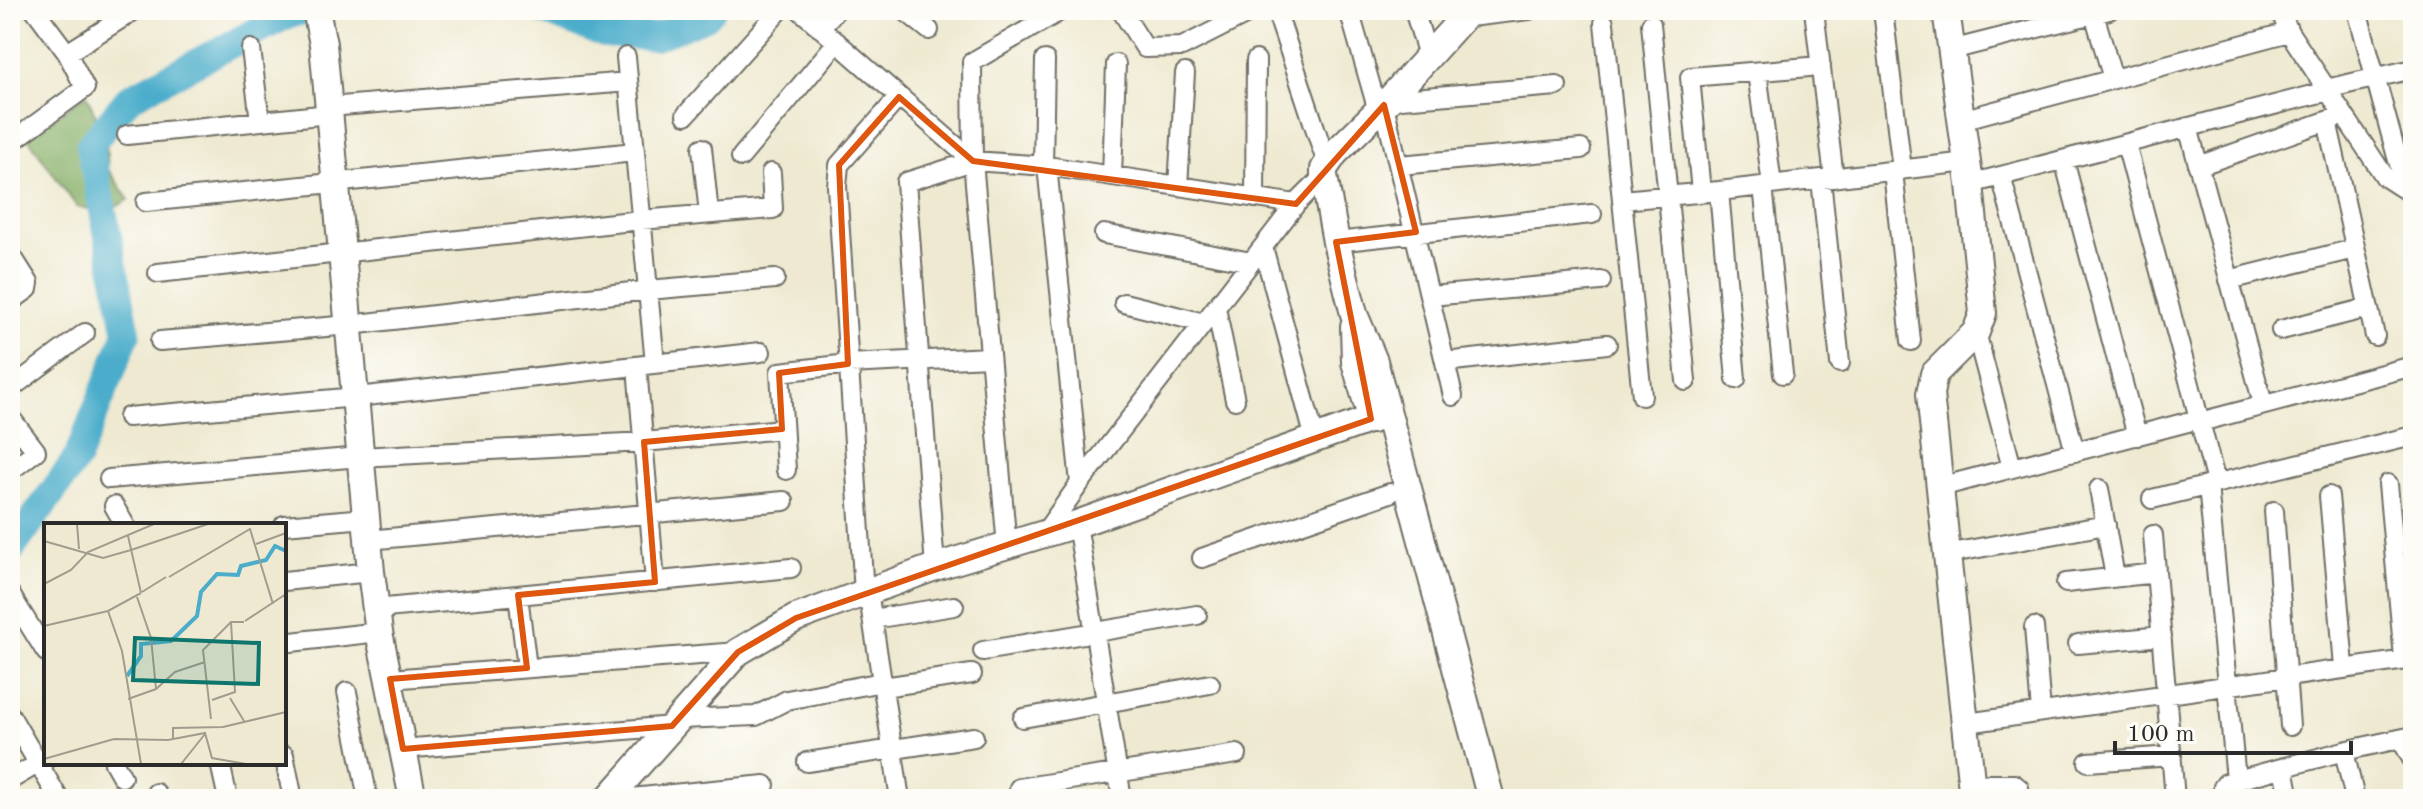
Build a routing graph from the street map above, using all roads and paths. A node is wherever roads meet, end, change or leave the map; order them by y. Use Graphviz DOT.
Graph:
graph roads {
  1 [pos="35,10"];
  2 [pos="316,10"];
  3 [pos="780,10"];
  4 [pos="800,10"];
  5 [pos="836,10"];
  6 [pos="904,10"];
  7 [pos="1062,10"];
  8 [pos="1121,10"];
  9 [pos="1255,10"];
  10 [pos="1276,10"];
  11 [pos="1349,10"];
  12 [pos="1414,10"];
  13 [pos="1529,10"];
  14 [pos="1814,10"];
  15 [pos="1883,10"];
  16 [pos="1946,10"];
  17 [pos="2280,10"];
  18 [pos="2357,10"];
  19 [pos="132,11"];
  20 [pos="2098,11"];
  21 [pos="1466,14"];
  22 [pos="1604,23"];
  23 [pos="1651,24"];
  24 [pos="820,28"];
  25 [pos="929,30"];
  26 [pos="2289,32"];
  27 [pos="837,42"];
  28 [pos="251,49"];
  29 [pos="1951,50"];
  30 [pos="67,53"];
  31 [pos="1428,56"];
  32 [pos="626,57"];
  33 [pos="1045,60"];
  34 [pos="1256,60"];
  35 [pos="1116,64"];
  36 [pos="1821,66"];
  37 [pos="2413,69"];
  38 [pos="1757,72"];
  39 [pos="1185,73"];
  40 [pos="2376,77"];
  41 [pos="2113,79"];
  42 [pos="628,82"];
  43 [pos="1557,86"];
  44 [pos="2327,90"];
  45 [pos="899,97"];
  46 [pos="1384,105"];
  47 [pos="329,110"];
  48 [pos="686,115"];
  49 [pos="2335,118"];
  50 [pos="10,119"];
  51 [pos="1961,120"];
  52 [pos="260,121"];
  53 [pos="2188,127"];
  54 [pos="127,135"];
  55 [pos="16,139"];
  56 [pos="2126,144"];
  57 [pos="702,148"];
  58 [pos="1581,149"];
  59 [pos="635,152"];
  60 [pos="741,157"];
  61 [pos="2064,160"];
  62 [pos="973,161"];
  63 [pos="1399,165"];
  64 [pos="1045,166"];
  65 [pos="2198,166"];
  66 [pos="1326,170"];
  67 [pos="1898,170"];
  68 [pos="771,173"];
  69 [pos="1969,173"];
  70 [pos="1112,176"];
  71 [pos="2001,176"];
  72 [pos="1828,179"];
  73 [pos="336,182"];
  74 [pos="1178,186"];
  75 [pos="1768,186"];
  76 [pos="1710,192"];
  77 [pos="2409,192"];
  78 [pos="1669,194"];
  79 [pos="1255,198"];
  80 [pos="1622,200"];
  81 [pos="146,202"];
  82 [pos="1296,204"];
  83 [pos="709,214"];
  84 [pos="1592,214"];
  85 [pos="641,220"];
  86 [pos="1416,232"];
  87 [pos="1104,234"];
  88 [pos="1336,242"];
  89 [pos="2354,249"];
  90 [pos="10,253"];
  91 [pos="343,254"];
  92 [pos="1257,255"];
  93 [pos="158,273"];
  94 [pos="775,279"];
  95 [pos="2229,280"];
  96 [pos="1601,281"];
  97 [pos="648,290"];
  98 [pos="1430,296"];
  99 [pos="10,302"];
  100 [pos="1124,303"];
  101 [pos="2368,308"];
  102 [pos="1210,315"];
  103 [pos="350,325"];
  104 [pos="2281,330"];
  105 [pos="1976,332"];
  106 [pos="85,333"];
  107 [pos="2375,336"];
  108 [pos="160,341"];
  109 [pos="1911,341"];
  110 [pos="1607,344"];
  111 [pos="761,352"];
  112 [pos="989,357"];
  113 [pos="920,361"];
  114 [pos="1445,362"];
  115 [pos="1840,363"];
  116 [pos="848,364"];
  117 [pos="646,366"];
  118 [pos="2413,366"];
  119 [pos="1783,374"];
  120 [pos="1736,379"];
  121 [pos="1686,381"];
  122 [pos="10,389"];
  123 [pos="1453,396"];
  124 [pos="1642,396"];
  125 [pos="357,397"];
  126 [pos="1235,400"];
  127 [pos="2263,404"];
  128 [pos="10,417"];
  129 [pos="128,417"];
  130 [pos="1380,418"];
  131 [pos="2200,421"];
  132 [pos="782,429"];
  133 [pos="2137,436"];
  134 [pos="2413,436"];
  135 [pos="1315,439"];
  136 [pos="644,442"];
  137 [pos="2075,452"];
  138 [pos="360,457"];
  139 [pos="2012,468"];
  140 [pos="786,470"];
  141 [pos="10,471"];
  142 [pos="109,479"];
  143 [pos="1080,483"];
  144 [pos="2212,484"];
  145 [pos="2388,484"];
  146 [pos="1940,487"];
  147 [pos="2099,489"];
  148 [pos="1390,493"];
  149 [pos="2329,496"];
  150 [pos="2152,499"];
  151 [pos="784,501"];
  152 [pos="114,506"];
  153 [pos="2274,511"];
  154 [pos="649,514"];
  155 [pos="124,523"];
  156 [pos="1077,524"];
  157 [pos="286,525"];
  158 [pos="2106,525"];
  159 [pos="367,529"];
  160 [pos="1043,535"];
  161 [pos="2153,535"];
  162 [pos="1007,547"];
  163 [pos="1946,554"];
  164 [pos="1202,558"];
  165 [pos="935,567"];
  166 [pos="791,568"];
  167 [pos="371,572"];
  168 [pos="2156,573"];
  169 [pos="2115,577"];
  170 [pos="286,581"];
  171 [pos="655,582"];
  172 [pos="2066,583"];
  173 [pos="866,592"];
  174 [pos="10,594"];
  175 [pos="518,595"];
  176 [pos="954,606"];
  177 [pos="1197,615"];
  178 [pos="873,619"];
  179 [pos="377,620"];
  180 [pos="2034,627"];
  181 [pos="1094,632"];
  182 [pos="2162,636"];
  183 [pos="291,642"];
  184 [pos="2078,644"];
  185 [pos="44,649"];
  186 [pos="983,651"];
  187 [pos="738,652"];
  188 [pos="2408,658"];
  189 [pos="2344,666"];
  190 [pos="527,668"];
  191 [pos="972,674"];
  192 [pos="2285,677"];
  193 [pos="390,679"];
  194 [pos="1210,684"];
  195 [pos="883,685"];
  196 [pos="2228,686"];
  197 [pos="347,692"];
  198 [pos="2167,695"];
  199 [pos="1106,702"];
  200 [pos="2041,712"];
  201 [pos="10,715"];
  202 [pos="1023,718"];
  203 [pos="675,722"];
  204 [pos="1967,723"];
  205 [pos="2290,726"];
  206 [pos="974,737"];
  207 [pos="2407,737"];
  208 [pos="403,749"];
  209 [pos="892,750"];
  210 [pos="2344,751"];
  211 [pos="1237,754"];
  212 [pos="2172,756"];
  213 [pos="42,761"];
  214 [pos="2413,761"];
  215 [pos="807,762"];
  216 [pos="2088,762"];
  217 [pos="220,765"];
  218 [pos="286,765"];
  219 [pos="2284,767"];
  220 [pos="1118,771"];
  221 [pos="10,780"];
  222 [pos="2236,780"];
  223 [pos="765,785"];
  224 [pos="1019,788"];
  225 [pos="1973,792"];
  226 [pos="59,799"];
  227 [pos="228,799"];
  228 [pos="293,799"];
  229 [pos="368,799"];
  230 [pos="413,799"];
  231 [pos="608,799"];
  232 [pos="621,799"];
  233 [pos="900,799"];
  234 [pos="1122,799"];
  235 [pos="1478,799"];
  236 [pos="1491,799"];
  237 [pos="2021,799"];
  238 [pos="2175,799"];
  239 [pos="2225,799"];
  240 [pos="2290,799"];
  241 [pos="2355,799"];
  1 -- 30 [label="street"];
  2 -- 47 [label="street"];
  3 -- 48 [label="street"];
  4 -- 24 [label="street"];
  5 -- 24 [label="street"];
  6 -- 25 [label="street"];
  7 -- 62 [label="street"];
  8 -- 9 [label="street"];
  10 -- 66 [label="street"];
  11 -- 46 [label="street"];
  12 -- 31 [label="street"];
  13 -- 21 [label="street"];
  14 -- 36 [label="street"];
  15 -- 67 [label="street"];
  16 -- 29 [label="street"];
  17 -- 26 [label="street"];
  18 -- 40 [label="street"];
  19 -- 30 [label="street"];
  20 -- 29 [label="street"];
  20 -- 41 [label="street"];
  21 -- 31 [label="street"];
  22 -- 80 [label="street"];
  23 -- 78 [label="street"];
  24 -- 27 [label="street"];
  26 -- 41 [label="street"];
  26 -- 44 [label="street"];
  27 -- 45 [label="street"];
  27 -- 60 [label="street"];
  28 -- 52 [label="street"];
  29 -- 51 [label="street"];
  30 -- 55 [label="street"];
  31 -- 46 [label="street"];
  32 -- 42 [label="street"];
  33 -- 64 [label="street"];
  34 -- 79 [label="street"];
  35 -- 70 [label="street"];
  36 -- 38 [label="street"];
  36 -- 72 [label="street"];
  37 -- 40 [label="street"];
  38 -- 75 [label="street"];
  38 -- 76 [label="street"];
  39 -- 74 [label="street"];
  40 -- 44 [label="street"];
  40 -- 77 [label="street"];
  41 -- 51 [label="street"];
  42 -- 47 [label="street"];
  42 -- 59 [label="street"];
  43 -- 46 [label="street"];
  44 -- 49 [label="street"];
  44 -- 53 [label="street"];
  45 -- 62 [label="street"];
  45 -- 116 [label="street"];
  46 -- 63 [label="street"];
  46 -- 66 [label="street"];
  47 -- 52 [label="street"];
  47 -- 73 [label="street"];
  49 -- 65 [label="street"];
  49 -- 77 [label="street"];
  49 -- 89 [label="street"];
  50 -- 55 [label="street"];
  51 -- 69 [label="street"];
  52 -- 54 [label="street"];
  53 -- 56 [label="street"];
  53 -- 65 [label="street"];
  56 -- 61 [label="street"];
  56 -- 131 [label="street"];
  57 -- 83 [label="street"];
  58 -- 63 [label="street"];
  59 -- 73 [label="street"];
  59 -- 85 [label="street"];
  61 -- 71 [label="street"];
  61 -- 133 [label="street"];
  62 -- 64 [label="street"];
  62 -- 112 [label="street"];
  62 -- 113 [label="street"];
  63 -- 86 [label="street"];
  64 -- 70 [label="street"];
  64 -- 143 [label="street"];
  65 -- 95 [label="street"];
  66 -- 82 [label="street"];
  66 -- 88 [label="street"];
  67 -- 69 [label="street"];
  67 -- 72 [label="street"];
  67 -- 109 [label="street"];
  68 -- 83 [label="street"];
  69 -- 71 [label="street"];
  69 -- 105 [label="street"];
  70 -- 74 [label="street"];
  71 -- 137 [label="street"];
  72 -- 75 [label="street"];
  72 -- 115 [label="street"];
  73 -- 81 [label="street"];
  73 -- 91 [label="street"];
  74 -- 79 [label="street"];
  75 -- 76 [label="street"];
  75 -- 119 [label="street"];
  76 -- 78 [label="street"];
  76 -- 120 [label="street"];
  78 -- 80 [label="street"];
  78 -- 121 [label="street"];
  79 -- 82 [label="street"];
  80 -- 124 [label="street"];
  82 -- 92 [label="street"];
  83 -- 85 [label="street"];
  84 -- 86 [label="street"];
  85 -- 91 [label="street"];
  85 -- 97 [label="street"];
  86 -- 88 [label="street"];
  86 -- 98 [label="street"];
  87 -- 92 [label="street"];
  88 -- 130 [label="street"];
  89 -- 95 [label="street"];
  89 -- 101 [label="street"];
  90 -- 99 [label="street"];
  91 -- 93 [label="street"];
  91 -- 103 [label="street"];
  92 -- 102 [label="street"];
  92 -- 135 [label="street"];
  94 -- 97 [label="street"];
  95 -- 127 [label="street"];
  96 -- 98 [label="street"];
  97 -- 103 [label="street"];
  97 -- 117 [label="street"];
  98 -- 114 [label="street"];
  100 -- 102 [label="street"];
  101 -- 104 [label="street"];
  101 -- 107 [label="street"];
  102 -- 126 [label="street"];
  102 -- 143 [label="street"];
  103 -- 108 [label="street"];
  103 -- 125 [label="street"];
  105 -- 139 [label="street"];
  105 -- 146 [label="street"];
  106 -- 122 [label="street"];
  110 -- 114 [label="street"];
  111 -- 117 [label="street"];
  112 -- 113 [label="street"];
  112 -- 162 [label="street"];
  113 -- 116 [label="street"];
  113 -- 165 [label="street"];
  114 -- 123 [label="street"];
  116 -- 132 [label="street"];
  116 -- 173 [label="street"];
  117 -- 125 [label="street"];
  117 -- 136 [label="street"];
  118 -- 127 [label="street"];
  125 -- 129 [label="street"];
  125 -- 138 [label="street"];
  127 -- 131 [label="street"];
  128 -- 141 [label="street"];
  130 -- 135 [label="street"];
  130 -- 148 [label="street"];
  130 -- 236 [label="street"];
  131 -- 133 [label="street"];
  131 -- 144 [label="street"];
  132 -- 136 [label="street"];
  132 -- 140 [label="street"];
  133 -- 137 [label="street"];
  134 -- 144 [label="street"];
  135 -- 156 [label="street"];
  136 -- 138 [label="street"];
  136 -- 154 [label="street"];
  137 -- 139 [label="street"];
  138 -- 142 [label="street"];
  138 -- 159 [label="street"];
  139 -- 146 [label="street"];
  143 -- 160 [label="street"];
  144 -- 150 [label="street"];
  144 -- 196 [label="street"];
  145 -- 188 [label="street"];
  146 -- 163 [label="street"];
  147 -- 158 [label="street"];
  148 -- 164 [label="street"];
  148 -- 235 [label="street"];
  149 -- 189 [label="street"];
  151 -- 154 [label="street"];
  152 -- 155 [label="street"];
  153 -- 192 [label="street"];
  154 -- 159 [label="street"];
  154 -- 171 [label="street"];
  156 -- 160 [label="street"];
  156 -- 181 [label="street"];
  157 -- 159 [label="street"];
  158 -- 163 [label="street"];
  158 -- 169 [label="street"];
  159 -- 167 [label="street"];
  160 -- 162 [label="street"];
  161 -- 168 [label="street"];
  162 -- 165 [label="street"];
  163 -- 204 [label="street"];
  165 -- 173 [label="street"];
  166 -- 171 [label="street"];
  167 -- 170 [label="street"];
  167 -- 179 [label="street"];
  168 -- 169 [label="street"];
  168 -- 182 [label="street"];
  169 -- 172 [label="street"];
  171 -- 175 [label="street"];
  173 -- 178 [label="street"];
  173 -- 187 [label="street"];
  174 -- 185 [label="street"];
  175 -- 179 [label="street"];
  175 -- 190 [label="street"];
  176 -- 178 [label="street"];
  177 -- 181 [label="street"];
  178 -- 195 [label="street"];
  179 -- 183 [label="street"];
  179 -- 193 [label="street"];
  180 -- 200 [label="street"];
  181 -- 186 [label="street"];
  181 -- 199 [label="street"];
  182 -- 184 [label="street"];
  182 -- 198 [label="street"];
  187 -- 190 [label="street"];
  187 -- 203 [label="street"];
  188 -- 189 [label="street"];
  189 -- 192 [label="street"];
  190 -- 193 [label="street"];
  191 -- 195 [label="street"];
  192 -- 196 [label="street"];
  192 -- 205 [label="street"];
  193 -- 208 [label="street"];
  194 -- 199 [label="street"];
  195 -- 203 [label="street"];
  195 -- 209 [label="street"];
  196 -- 198 [label="street"];
  196 -- 222 [label="street"];
  197 -- 229 [label="street"];
  198 -- 200 [label="street"];
  198 -- 212 [label="street"];
  199 -- 202 [label="street"];
  199 -- 220 [label="street"];
  200 -- 204 [label="street"];
  201 -- 213 [label="street"];
  203 -- 208 [label="street"];
  203 -- 231 [label="street"];
  204 -- 225 [label="street"];
  206 -- 209 [label="street"];
  207 -- 210 [label="street"];
  207 -- 214 [label="street"];
  208 -- 230 [label="street"];
  209 -- 215 [label="street"];
  209 -- 233 [label="street"];
  210 -- 219 [label="street"];
  210 -- 241 [label="street"];
  211 -- 220 [label="street"];
  212 -- 216 [label="street"];
  212 -- 238 [label="street"];
  213 -- 221 [label="street"];
  213 -- 226 [label="street"];
  217 -- 227 [label="street"];
  218 -- 228 [label="street"];
  219 -- 222 [label="street"];
  219 -- 240 [label="street"];
  220 -- 224 [label="street"];
  220 -- 234 [label="street"];
  222 -- 239 [label="street"];
  223 -- 232 [label="street"];
  225 -- 237 [label="street"];
}
